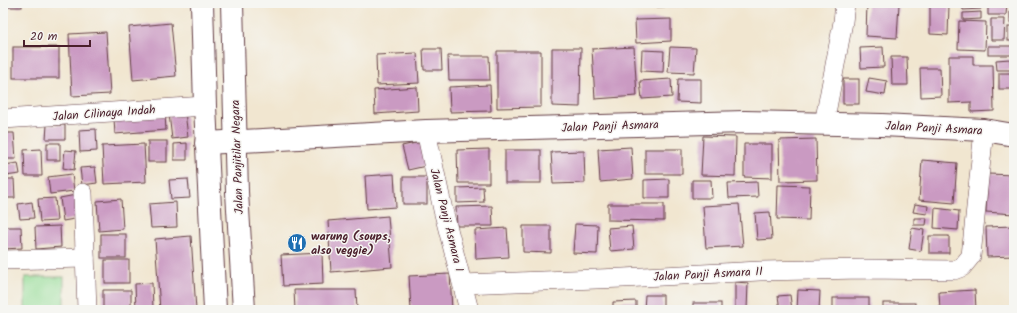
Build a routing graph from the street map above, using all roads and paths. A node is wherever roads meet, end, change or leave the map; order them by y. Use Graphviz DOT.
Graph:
graph roads {
  1 [pos="202,3"];
  2 [pos="232,3"];
  3 [pos="846,3"];
  4 [pos="205,106"];
  5 [pos="3,120"];
  6 [pos="824,124"];
  7 [pos="984,130"];
  8 [pos="426,131"];
  9 [pos="1014,135"];
  10 [pos="236,141"];
  11 [pos="206,143"];
  12 [pos="83,193"];
  13 [pos="85,258"];
  14 [pos="3,260"];
  15 [pos="463,284"];
  16 [pos="87,310"];
  17 [pos="215,310"];
  18 [pos="244,310"];
  19 [pos="469,310"];
  1 -- 4 [label="street"];
  2 -- 10 [label="street, Jalan Panjitilar Negara"];
  3 -- 6 [label="street"];
  4 -- 5 [label="street, Jalan Cilinaya Indah"];
  4 -- 11 [label="street"];
  6 -- 7 [label="street, Jalan Panji Asmara"];
  6 -- 8 [label="street, Jalan Panji Asmara"];
  7 -- 9 [label="street, Jalan Panji Asmara"];
  7 -- 15 [label="street, Jalan Panji Asmara II"];
  8 -- 10 [label="street, Jalan Panji Asmara"];
  8 -- 15 [label="street, Jalan Panji Asmara I"];
  10 -- 11 [label="street, Jalan Panji Asmara"];
  10 -- 18 [label="street, Jalan Panjitilar Negara"];
  11 -- 17 [label="street"];
  12 -- 13 [label="street"];
  13 -- 14 [label="street"];
  13 -- 16 [label="street"];
  15 -- 19 [label="street, Jalan Panji Asmara I"];
}
